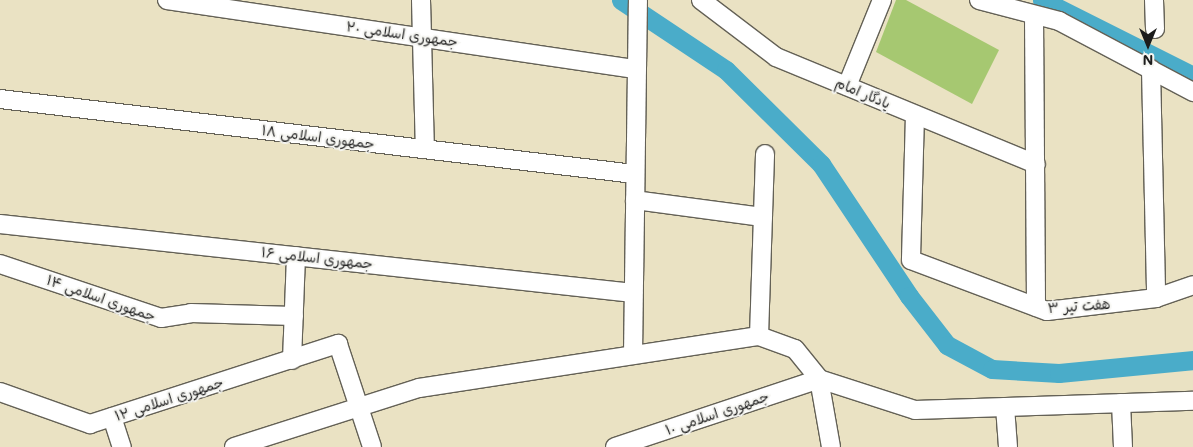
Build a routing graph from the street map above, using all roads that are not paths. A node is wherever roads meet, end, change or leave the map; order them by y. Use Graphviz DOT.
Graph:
graph roads {
  1 [pos="167,0"];
  2 [pos="421,0"];
  3 [pos="638,0"];
  4 [pos="702,0"];
  5 [pos="882,0"];
  6 [pos="979,0"];
  7 [pos="1154,0"];
  8 [pos="1034,16"];
  9 [pos="1155,29"];
  10 [pos="422,37"];
  11 [pos="637,69"];
  12 [pos="1151,69"];
  13 [pos="847,86"];
  14 [pos="1193,92"];
  15 [pos="0,99"];
  16 [pos="915,115"];
  17 [pos="425,150"];
  18 [pos="766,154"];
  19 [pos="1036,164"];
  20 [pos="635,174"];
  21 [pos="635,200"];
  22 [pos="763,217"];
  23 [pos="0,224"];
  24 [pos="296,256"];
  25 [pos="0,264"];
  26 [pos="1193,286"];
  27 [pos="633,293"];
  28 [pos="1156,298"];
  29 [pos="1036,307"];
  30 [pos="294,316"];
  31 [pos="759,336"];
  32 [pos="633,356"];
  33 [pos="292,360"];
  34 [pos="818,379"];
  35 [pos="0,392"];
  36 [pos="1193,401"];
  37 [pos="1121,403"];
  38 [pos="359,407"];
  39 [pos="1005,407"];
  40 [pos="112,417"];
  41 [pos="122,447"];
  42 [pos="234,447"];
  43 [pos="372,447"];
  44 [pos="615,447"];
  45 [pos="831,447"];
  46 [pos="1008,447"];
  47 [pos="1122,447"];
  1 -- 10 [label="street, جمهوری اسلامی ۲۰"];
  2 -- 10 [label="street"];
  3 -- 11 [label="street"];
  4 -- 13 [label="street, یادگار امام"];
  5 -- 13 [label="street"];
  6 -- 8 [label="street"];
  7 -- 9 [label="street"];
  8 -- 12 [label="street"];
  8 -- 19 [label="street"];
  10 -- 11 [label="street, جمهوری اسلامی ۲۰"];
  10 -- 17 [label="street"];
  11 -- 20 [label="street"];
  12 -- 14 [label="street"];
  12 -- 28 [label="street"];
  13 -- 16 [label="street, یادگار امام"];
  15 -- 17 [label="street, جمهوری اسلامی ۱۸"];
  16 -- 19 [label="street, یادگار امام"];
  16 -- 29 [label="street, هفت تیر ۳"];
  17 -- 20 [label="street, جمهوری اسلامی ۱۸"];
  18 -- 22 [label="street"];
  19 -- 29 [label="street"];
  20 -- 21 [label="street"];
  21 -- 22 [label="street"];
  21 -- 27 [label="street"];
  22 -- 31 [label="street"];
  23 -- 24 [label="street, جمهوری اسلامی ۱۶"];
  24 -- 27 [label="street, جمهوری اسلامی ۱۶"];
  24 -- 30 [label="street"];
  25 -- 30 [label="street, جمهوری اسلامی ۱۴"];
  26 -- 28 [label="street, هفت تیر ۳"];
  27 -- 32 [label="street"];
  28 -- 29 [label="street, هفت تیر ۳"];
  30 -- 33 [label="street"];
  31 -- 32 [label="street"];
  31 -- 34 [label="street"];
  32 -- 38 [label="street"];
  33 -- 38 [label="street, جمهوری اسلامی ۱۲"];
  33 -- 40 [label="street, جمهوری اسلامی ۱۲"];
  34 -- 39 [label="street"];
  34 -- 44 [label="street, جمهوری اسلامی ۱۰"];
  34 -- 45 [label="street"];
  35 -- 40 [label="street, جمهوری اسلامی ۱۲"];
  36 -- 37 [label="street"];
  37 -- 39 [label="street"];
  37 -- 47 [label="street"];
  38 -- 42 [label="street"];
  38 -- 43 [label="street"];
  39 -- 46 [label="street"];
  40 -- 41 [label="street"];
}
